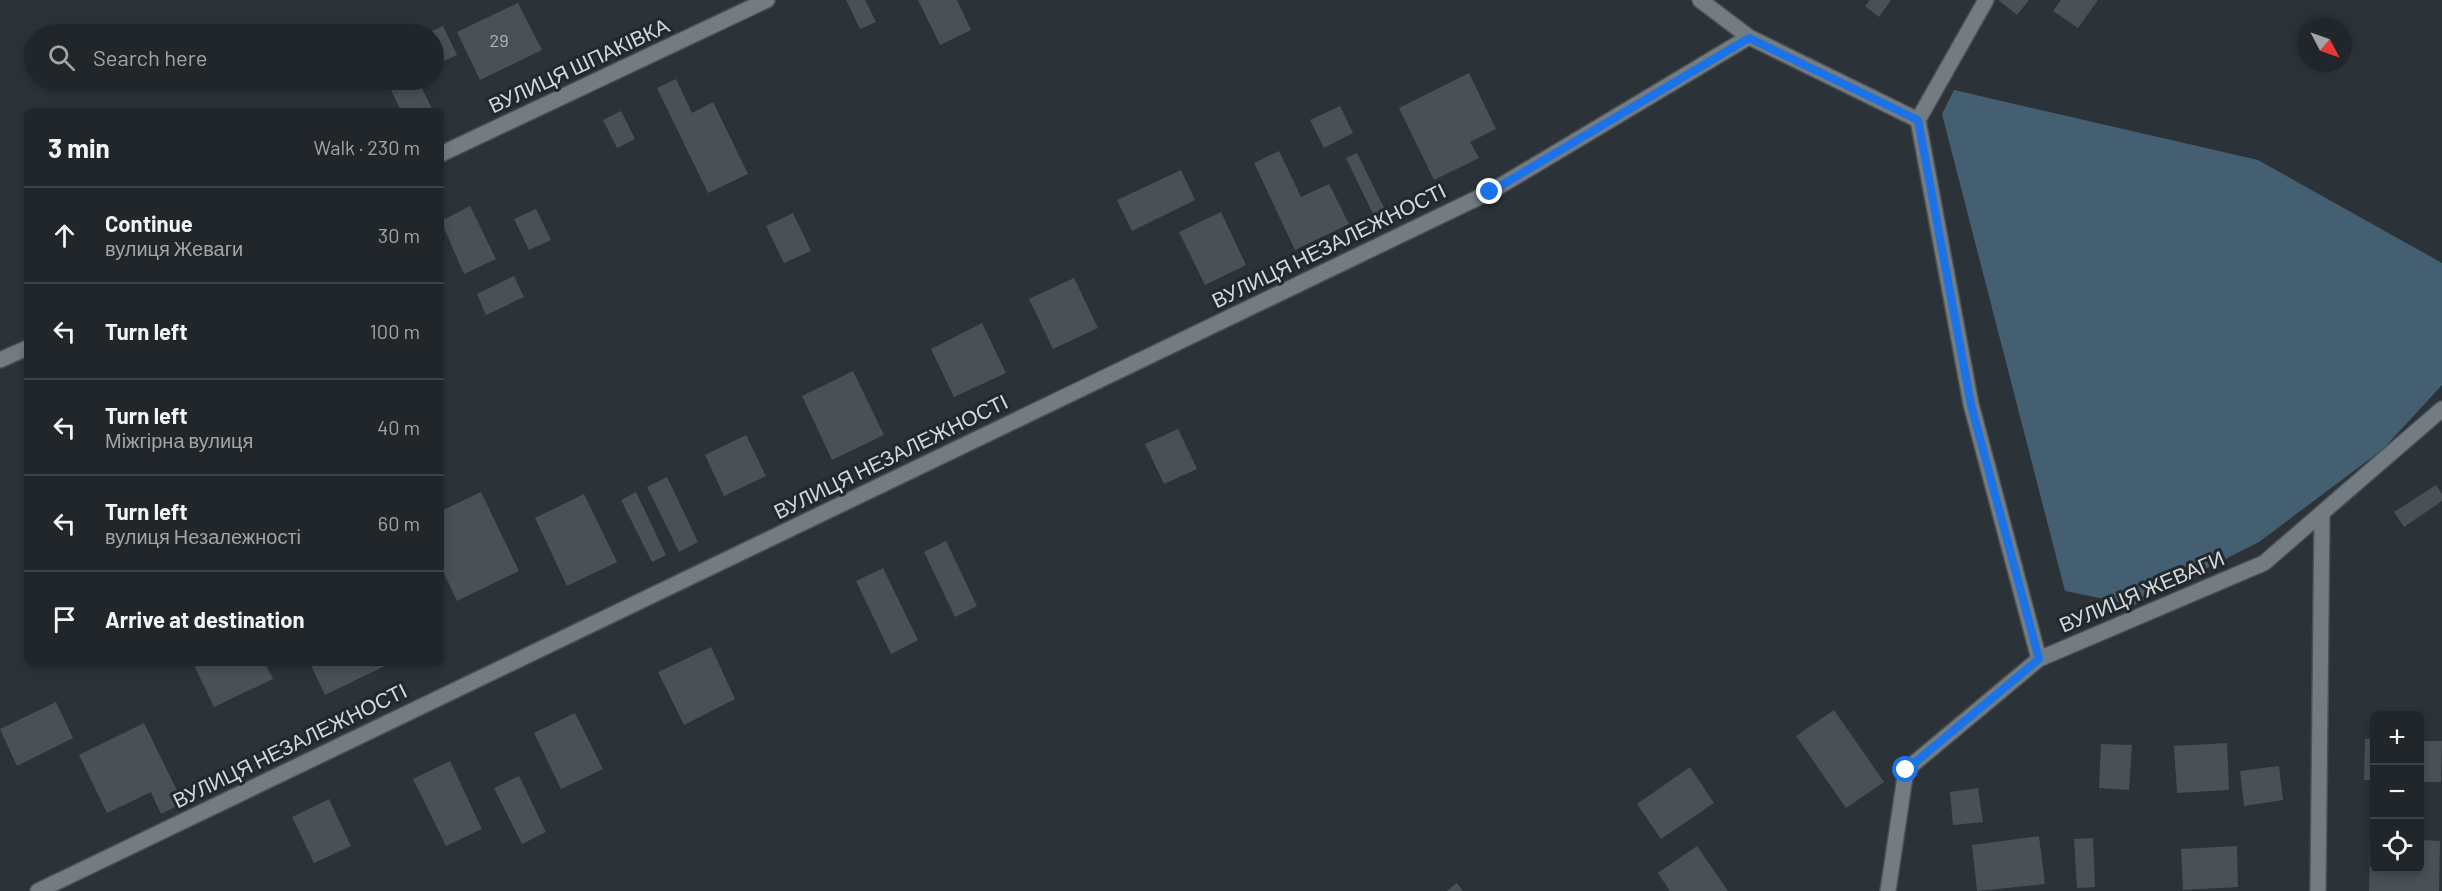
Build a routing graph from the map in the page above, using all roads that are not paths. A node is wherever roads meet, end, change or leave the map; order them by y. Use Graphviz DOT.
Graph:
graph roads {
  1 [pos="767,0"];
  2 [pos="1700,0"];
  3 [pos="1986,0"];
  4 [pos="1749,38"];
  5 [pos="1918,120"];
  6 [pos="444,153"];
  7 [pos="24,349"];
  8 [pos="0,360"];
  9 [pos="2442,409"];
  10 [pos="2322,513"];
  11 [pos="2039,659"];
  12 [pos="1887,890"];
  13 [pos="38,891"];
  14 [pos="2318,891"];
  1 -- 6 [label="street, ВУЛИЦЯ ШПАКІВКА"];
  2 -- 4 [label="street"];
  3 -- 5 [label="street"];
  4 -- 5 [label="street"];
  4 -- 13 [label="street, ВУЛИЦЯ НЕЗАЛЕЖНОСТІ"];
  5 -- 11 [label="street"];
  7 -- 8 [label="street"];
  9 -- 10 [label="street, ВУЛИЦЯ ЖЕВАГИ"];
  10 -- 11 [label="street, ВУЛИЦЯ ЖЕВАГИ"];
  10 -- 14 [label="street"];
  11 -- 12 [label="street, ВУЛИЦЯ ЖЕВАГИ"];
}
